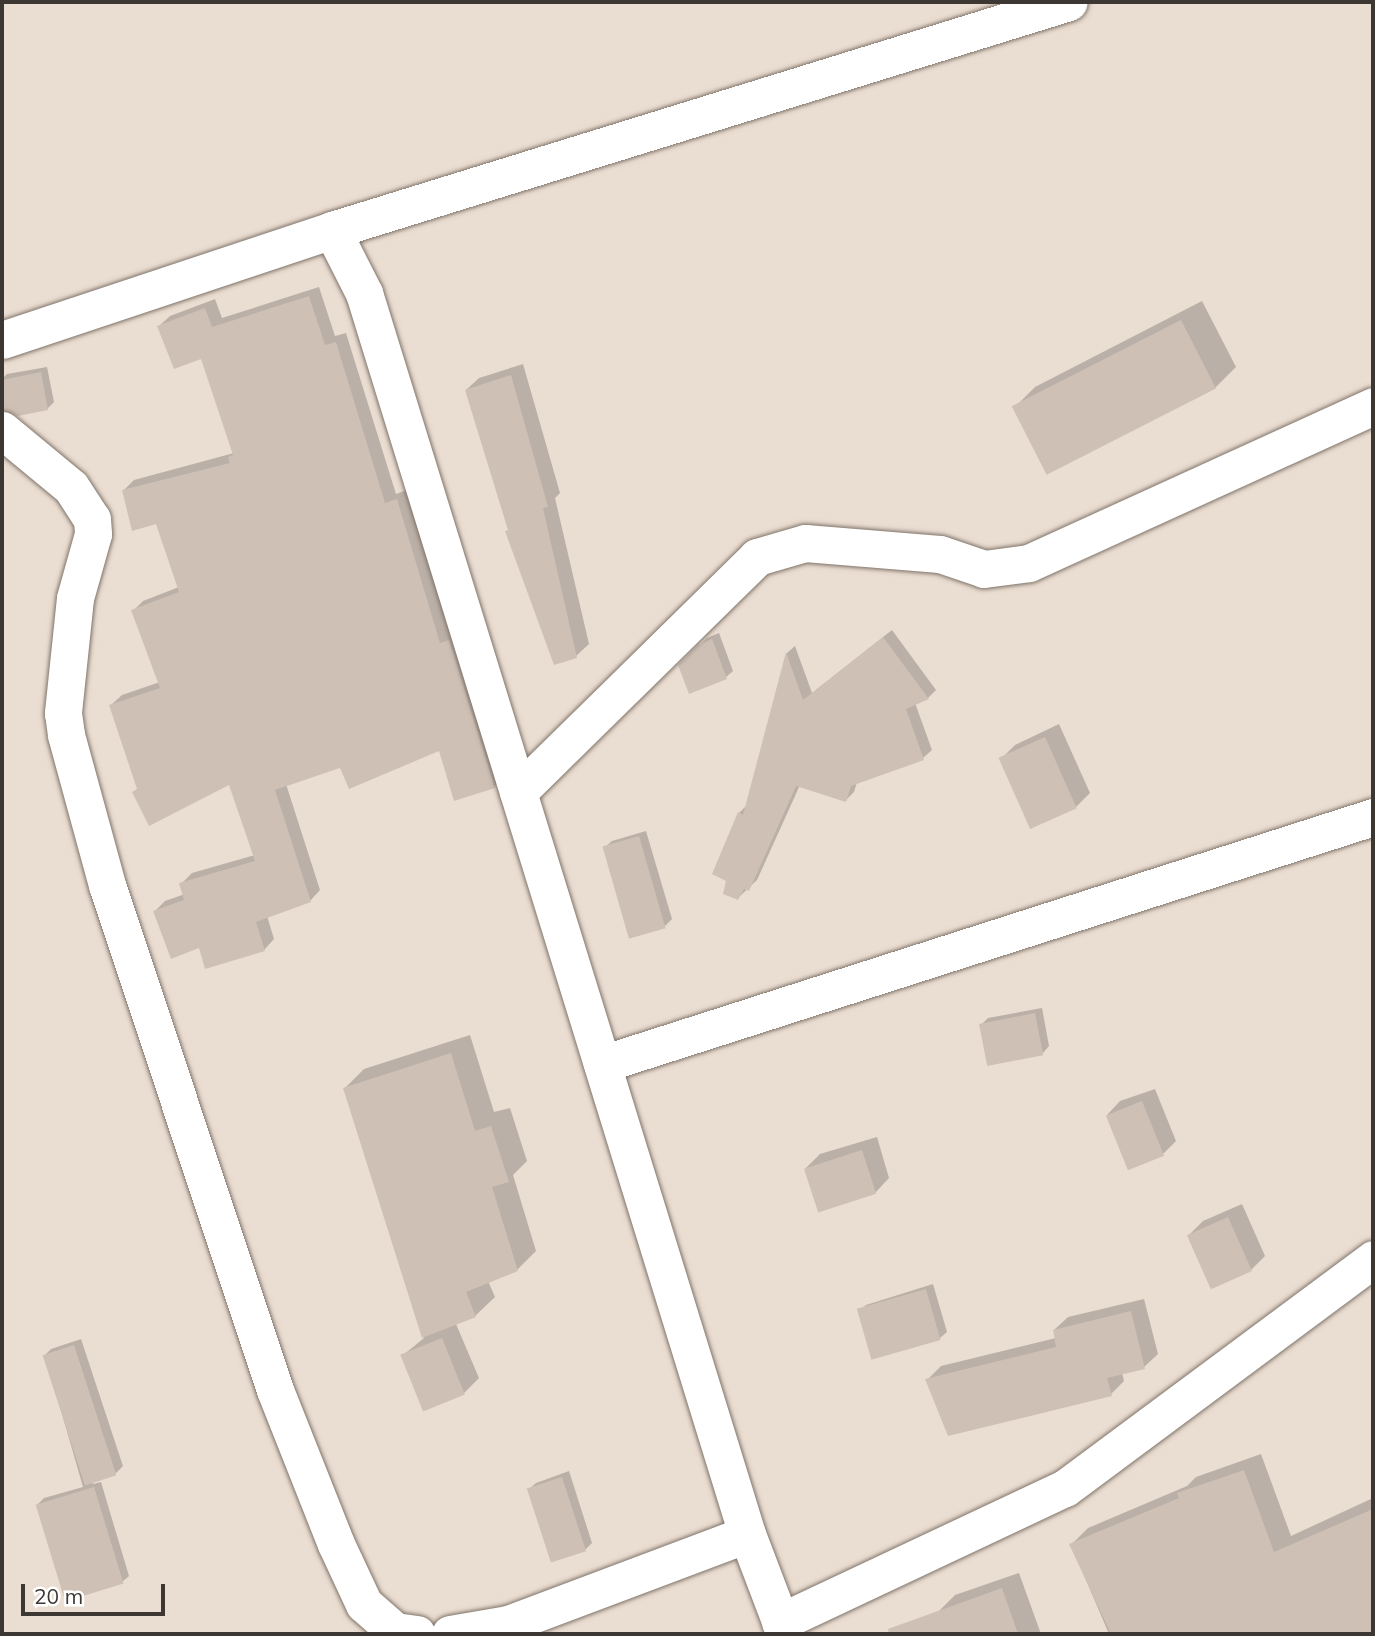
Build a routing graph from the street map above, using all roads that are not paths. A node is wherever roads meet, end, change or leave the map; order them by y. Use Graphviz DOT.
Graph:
graph roads {
  1 [pos="1069,2"];
  2 [pos="332,230"];
  3 [pos="2,340"];
  4 [pos="1373,406"];
  5 [pos="2,430"];
  6 [pos="518,792"];
  7 [pos="1373,817"];
  8 [pos="602,1064"];
  9 [pos="1373,1259"];
  10 [pos="747,1534"];
  11 [pos="782,1628"];
  12 [pos="417,1634"];
  13 [pos="450,1634"];
  1 -- 2 [label="street"];
  2 -- 3 [label="street"];
  2 -- 6 [label="street"];
  4 -- 6 [label="street"];
  5 -- 12 [label="street"];
  6 -- 8 [label="street"];
  7 -- 8 [label="street"];
  8 -- 10 [label="street"];
  9 -- 11 [label="street"];
  10 -- 11 [label="street"];
  10 -- 13 [label="street"];
}
